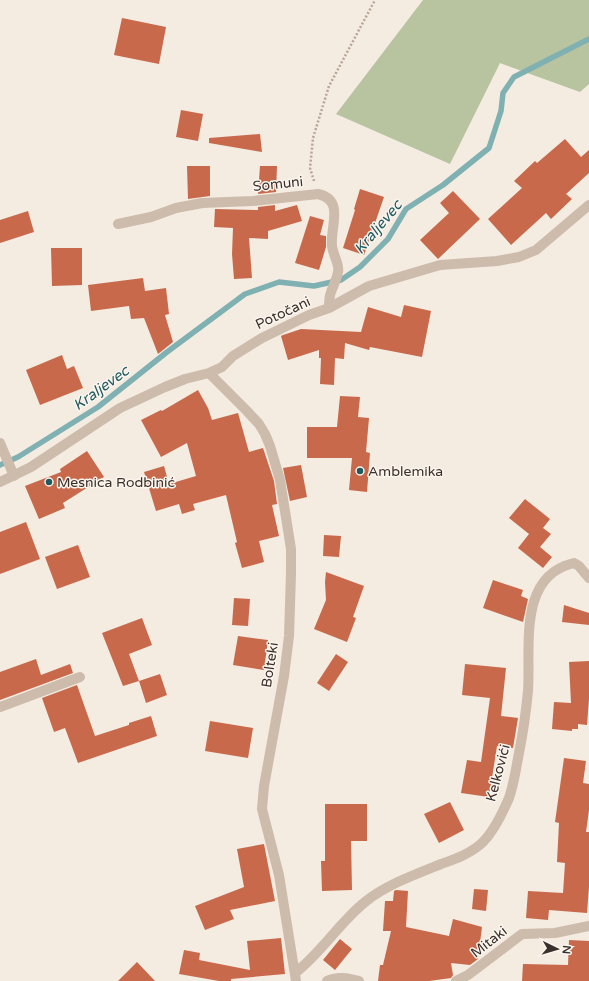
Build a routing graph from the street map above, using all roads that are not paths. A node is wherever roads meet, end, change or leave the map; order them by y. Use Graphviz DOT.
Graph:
graph roads {
  1 [pos="589,205"];
  2 [pos="118,224"];
  3 [pos="329,308"];
  4 [pos="209,373"];
  5 [pos="0,443"];
  6 [pos="12,472"];
  7 [pos="0,482"];
  8 [pos="589,578"];
  9 [pos="80,677"];
  10 [pos="0,707"];
  11 [pos="589,926"];
  12 [pos="296,977"];
  13 [pos="327,981"];
  14 [pos="359,981"];
  15 [pos="456,981"];
  1 -- 3 [label="street, Potočani"];
  2 -- 3 [label="street, Somuni"];
  3 -- 4 [label="street, Potočani"];
  4 -- 6 [label="street, Potočani"];
  4 -- 12 [label="street, Bolteki"];
  5 -- 6 [label="street"];
  6 -- 7 [label="street, Potočani"];
  8 -- 12 [label="street, Kelkovići"];
  9 -- 10 [label="street"];
  11 -- 15 [label="street, Mitaki"];
  13 -- 14 [label="street"];
}
